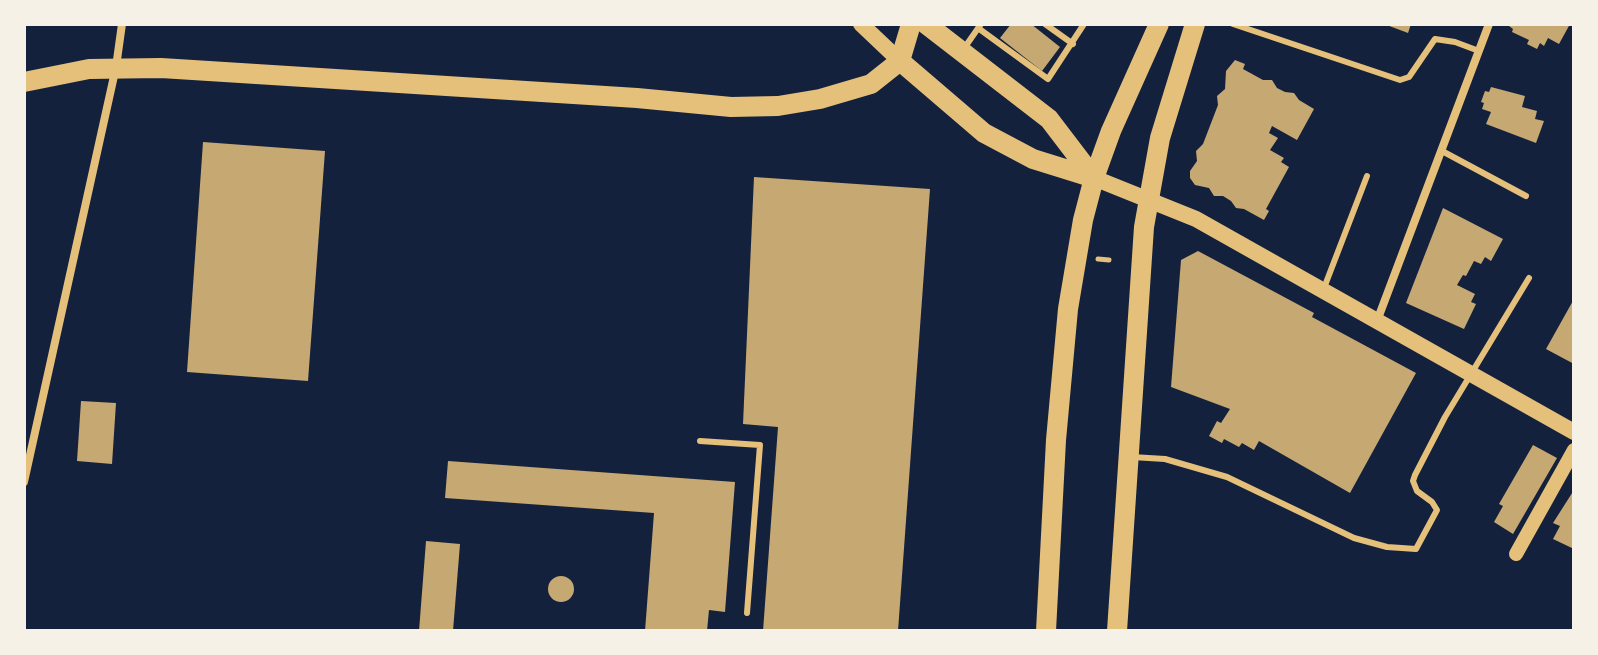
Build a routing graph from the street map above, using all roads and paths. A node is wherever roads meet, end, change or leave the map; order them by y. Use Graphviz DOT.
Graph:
graph roads {
  1 [pos="122,24"];
  2 [pos="861,24"];
  3 [pos="911,24"];
  4 [pos="926,24"];
  5 [pos="1084,24"];
  6 [pos="1159,24"];
  7 [pos="1195,24"];
  8 [pos="1233,24"];
  9 [pos="1489,24"];
  10 [pos="979,26"];
  11 [pos="1041,26"];
  12 [pos="1073,44"];
  13 [pos="962,51"];
  14 [pos="1479,51"];
  15 [pos="900,61"];
  16 [pos="116,67"];
  17 [pos="24,82"];
  18 [pos="1442,151"];
  19 [pos="1367,176"];
  20 [pos="1094,178"];
  21 [pos="1526,196"];
  22 [pos="1148,198"];
  23 [pos="1097,259"];
  24 [pos="1109,260"];
  25 [pos="1529,278"];
  26 [pos="1322,291"];
  27 [pos="1377,322"];
  28 [pos="1470,374"];
  29 [pos="1574,432"];
  30 [pos="700,441"];
  31 [pos="1574,450"];
  32 [pos="1128,457"];
  33 [pos="24,482"];
  34 [pos="1516,554"];
  35 [pos="747,613"];
  36 [pos="1046,631"];
  37 [pos="1117,631"];
  1 -- 16 [label="street"];
  2 -- 15 [label="main road"];
  3 -- 15 [label="main road"];
  4 -- 13 [label="main road"];
  5 -- 12 [label="lane"];
  6 -- 20 [label="main road"];
  7 -- 22 [label="main road"];
  8 -- 14 [label="lane"];
  9 -- 14 [label="street"];
  10 -- 12 [label="lane"];
  10 -- 13 [label="lane"];
  11 -- 12 [label="lane"];
  13 -- 20 [label="main road"];
  14 -- 18 [label="street"];
  15 -- 16 [label="main road"];
  15 -- 20 [label="main road"];
  16 -- 17 [label="main road"];
  16 -- 33 [label="street"];
  18 -- 21 [label="lane"];
  18 -- 27 [label="street"];
  19 -- 26 [label="lane"];
  20 -- 22 [label="main road"];
  20 -- 36 [label="main road"];
  22 -- 26 [label="main road"];
  22 -- 32 [label="main road"];
  23 -- 24 [label="path"];
  25 -- 28 [label="lane"];
  26 -- 27 [label="main road"];
  27 -- 28 [label="main road"];
  28 -- 29 [label="main road"];
  28 -- 32 [label="lane"];
  30 -- 35 [label="lane"];
  31 -- 34 [label="street"];
  32 -- 37 [label="main road"];
}
